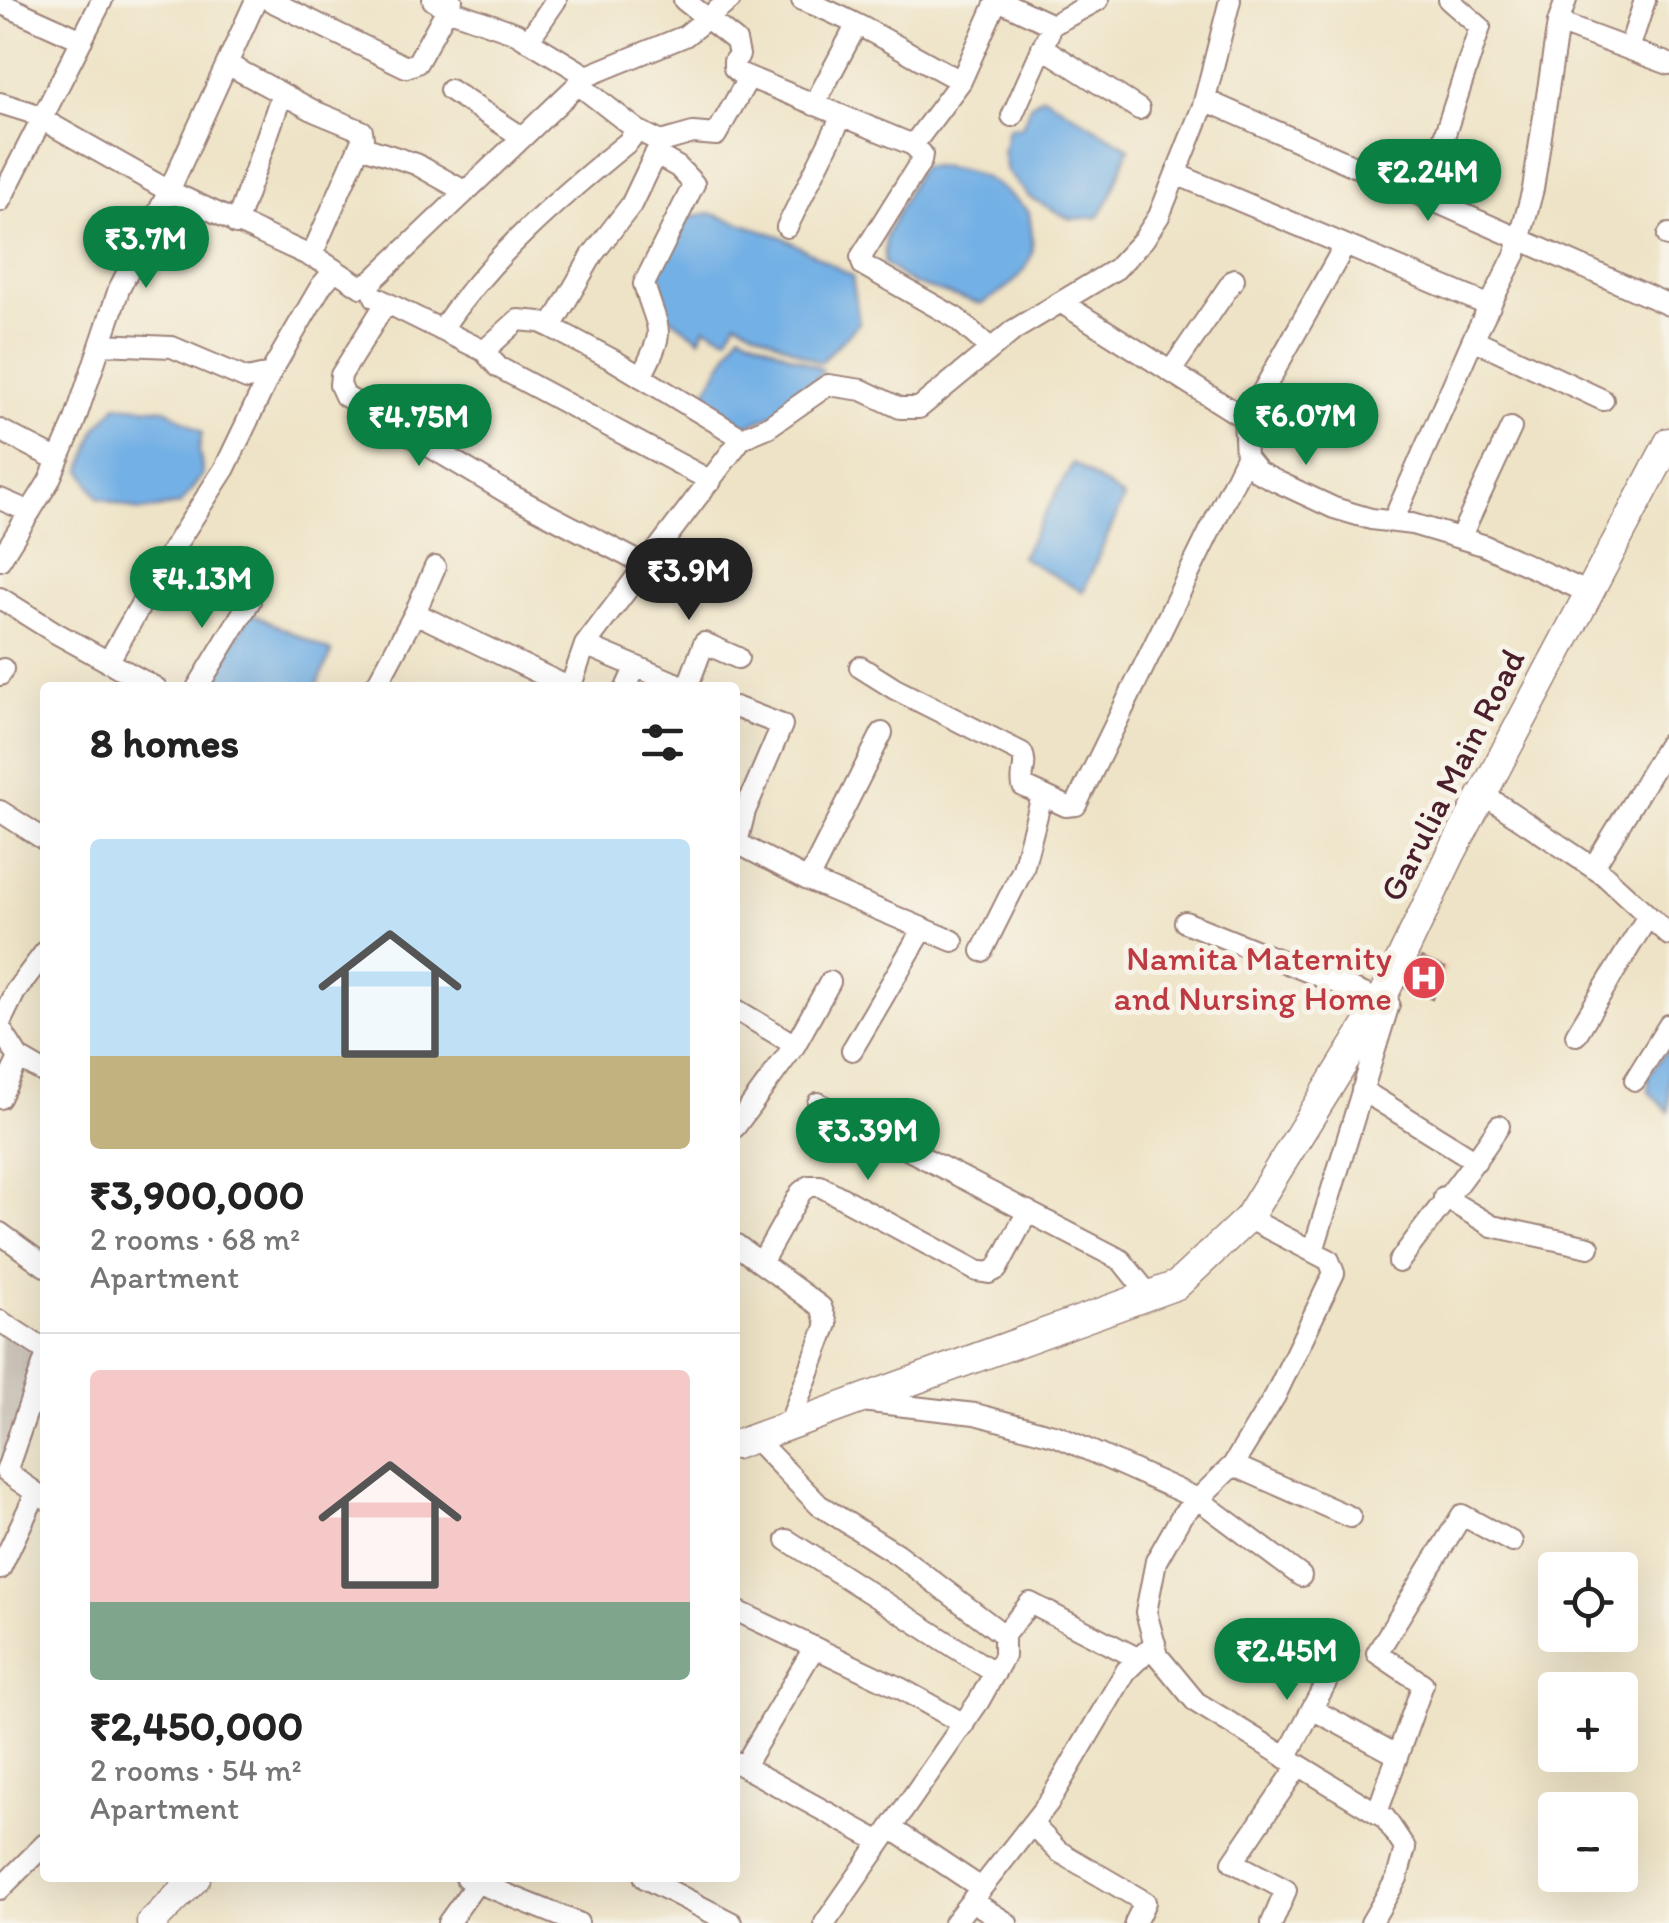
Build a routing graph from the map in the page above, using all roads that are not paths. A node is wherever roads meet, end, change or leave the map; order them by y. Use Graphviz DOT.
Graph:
graph roads {
  1 [pos="102,0"];
  2 [pos="256,0"];
  3 [pos="269,0"];
  4 [pos="556,0"];
  5 [pos="684,0"];
  6 [pos="730,0"];
  7 [pos="802,0"];
  8 [pos="998,0"];
  9 [pos="1098,0"];
  10 [pos="1230,0"];
  11 [pos="1449,0"];
  12 [pos="1566,0"];
  13 [pos="1645,0"];
  14 [pos="0,3"];
  15 [pos="444,3"];
  16 [pos="708,18"];
  17 [pos="1558,23"];
  18 [pos="1052,25"];
  19 [pos="856,26"];
  20 [pos="82,40"];
  21 [pos="528,40"];
  22 [pos="1042,47"];
  23 [pos="1629,49"];
  24 [pos="226,64"];
  25 [pos="1669,64"];
  26 [pos="749,77"];
  27 [pos="583,80"];
  28 [pos="962,82"];
  29 [pos="450,90"];
  30 [pos="282,94"];
  31 [pos="1205,100"];
  32 [pos="0,104"];
  33 [pos="814,105"];
  34 [pos="1138,108"];
  35 [pos="842,116"];
  36 [pos="1012,116"];
  37 [pos="43,120"];
  38 [pos="637,130"];
  39 [pos="522,137"];
  40 [pos="913,145"];
  41 [pos="360,146"];
  42 [pos="658,148"];
  43 [pos="1176,174"];
  44 [pos="169,191"];
  45 [pos="464,191"];
  46 [pos="1425,195"];
  47 [pos="0,201"];
  48 [pos="236,224"];
  49 [pos="787,227"];
  50 [pos="1520,238"];
  51 [pos="1345,246"];
  52 [pos="310,257"];
  53 [pos="334,271"];
  54 [pos="1234,279"];
  55 [pos="361,287"];
  56 [pos="386,303"];
  57 [pos="1062,303"];
  58 [pos="1669,304"];
  59 [pos="1490,306"];
  60 [pos="551,327"];
  61 [pos="441,330"];
  62 [pos="1473,340"];
  63 [pos="102,344"];
  64 [pos="990,348"];
  65 [pos="484,351"];
  66 [pos="1170,371"];
  67 [pos="270,374"];
  68 [pos="641,377"];
  69 [pos="1603,400"];
  70 [pos="1245,423"];
  71 [pos="1511,428"];
  72 [pos="0,430"];
  73 [pos="742,438"];
  74 [pos="1669,442"];
  75 [pos="1246,457"];
  76 [pos="58,460"];
  77 [pos="711,481"];
  78 [pos="0,499"];
  79 [pos="30,512"];
  80 [pos="1393,521"];
  81 [pos="1460,538"];
  82 [pos="0,560"];
  83 [pos="647,566"];
  84 [pos="435,568"];
  85 [pos="1589,593"];
  86 [pos="0,598"];
  87 [pos="250,601"];
  88 [pos="415,614"];
  89 [pos="585,646"];
  90 [pos="738,658"];
  91 [pos="108,662"];
  92 [pos="860,666"];
  93 [pos="636,668"];
  94 [pos="145,682"];
  95 [pos="200,682"];
  96 [pos="382,682"];
  97 [pos="557,682"];
  98 [pos="572,682"];
  99 [pos="629,682"];
  100 [pos="671,682"];
  101 [pos="688,682"];
  102 [pos="740,708"];
  103 [pos="882,733"];
  104 [pos="1669,742"];
  105 [pos="1483,794"];
  106 [pos="1042,796"];
  107 [pos="740,809"];
  108 [pos="0,810"];
  109 [pos="40,837"];
  110 [pos="740,844"];
  111 [pos="1592,868"];
  112 [pos="808,880"];
  113 [pos="1669,902"];
  114 [pos="1185,922"];
  115 [pos="1657,924"];
  116 [pos="923,929"];
  117 [pos="953,941"];
  118 [pos="982,951"];
  119 [pos="40,959"];
  120 [pos="830,982"];
  121 [pos="1385,992"];
  122 [pos="740,1013"];
  123 [pos="0,1025"];
  124 [pos="1669,1025"];
  125 [pos="1576,1035"];
  126 [pos="795,1044"];
  127 [pos="852,1050"];
  128 [pos="19,1058"];
  129 [pos="40,1070"];
  130 [pos="1636,1080"];
  131 [pos="1362,1090"];
  132 [pos="0,1098"];
  133 [pos="818,1103"];
  134 [pos="740,1120"];
  135 [pos="1498,1126"];
  136 [pos="1476,1161"];
  137 [pos="1444,1198"];
  138 [pos="1028,1210"];
  139 [pos="1248,1218"];
  140 [pos="0,1233"];
  141 [pos="740,1247"];
  142 [pos="1589,1247"];
  143 [pos="1312,1251"];
  144 [pos="40,1262"];
  145 [pos="761,1262"];
  146 [pos="1399,1262"];
  147 [pos="1149,1295"];
  148 [pos="0,1320"];
  149 [pos="40,1347"];
  150 [pos="40,1374"];
  151 [pos="858,1401"];
  152 [pos="789,1426"];
  153 [pos="745,1442"];
  154 [pos="1233,1464"];
  155 [pos="40,1495"];
  156 [pos="40,1498"];
  157 [pos="1198,1499"];
  158 [pos="1350,1517"];
  159 [pos="787,1540"];
  160 [pos="1512,1542"];
  161 [pos="0,1568"];
  162 [pos="1301,1576"];
  163 [pos="740,1612"];
  164 [pos="1004,1635"];
  165 [pos="1155,1643"];
  166 [pos="814,1648"];
  167 [pos="1138,1659"];
  168 [pos="995,1672"];
  169 [pos="1331,1673"];
  170 [pos="1312,1709"];
  171 [pos="964,1724"];
  172 [pos="1398,1755"];
  173 [pos="1292,1761"];
  174 [pos="740,1764"];
  175 [pos="1376,1813"];
  176 [pos="1032,1824"];
  177 [pos="886,1835"];
  178 [pos="40,1849"];
  179 [pos="192,1882"];
  180 [pos="471,1882"];
  181 [pos="477,1882"];
  182 [pos="651,1882"];
  183 [pos="0,1888"];
  184 [pos="976,1895"];
  185 [pos="719,1920"];
  186 [pos="151,1923"];
  187 [pos="448,1923"];
  188 [pos="578,1923"];
  189 [pos="826,1923"];
  190 [pos="954,1923"];
  191 [pos="1007,1923"];
  192 [pos="1134,1923"];
  193 [pos="1272,1923"];
  194 [pos="1371,1923"];
  1 -- 20 [label="street"];
  2 -- 24 [label="street"];
  3 -- 15 [label="street"];
  4 -- 21 [label="street"];
  5 -- 16 [label="street"];
  6 -- 16 [label="street"];
  7 -- 19 [label="street"];
  8 -- 18 [label="street"];
  8 -- 28 [label="street"];
  9 -- 18 [label="street"];
  10 -- 31 [label="street"];
  11 -- 46 [label="street"];
  12 -- 17 [label="street"];
  13 -- 23 [label="street"];
  14 -- 20 [label="street"];
  15 -- 21 [label="street"];
  16 -- 26 [label="street"];
  16 -- 27 [label="street"];
  17 -- 23 [label="street"];
  17 -- 50 [label="street"];
  18 -- 22 [label="street"];
  19 -- 28 [label="street"];
  19 -- 33 [label="street"];
  20 -- 37 [label="street"];
  21 -- 27 [label="street"];
  22 -- 34 [label="street"];
  22 -- 36 [label="street"];
  23 -- 25 [label="street"];
  24 -- 30 [label="street"];
  24 -- 44 [label="street"];
  26 -- 33 [label="street"];
  26 -- 42 [label="street"];
  27 -- 38 [label="street"];
  27 -- 39 [label="street"];
  28 -- 40 [label="street"];
  29 -- 39 [label="street"];
  30 -- 41 [label="street"];
  30 -- 48 [label="street"];
  31 -- 43 [label="street"];
  31 -- 46 [label="street"];
  32 -- 37 [label="street"];
  33 -- 35 [label="street"];
  35 -- 40 [label="street"];
  35 -- 49 [label="street"];
  37 -- 44 [label="street"];
  37 -- 47 [label="street"];
  38 -- 42 [label="street"];
  38 -- 61 [label="street"];
  39 -- 45 [label="street"];
  40 -- 64 [label="street"];
  41 -- 45 [label="street"];
  41 -- 52 [label="street"];
  42 -- 60 [label="street"];
  42 -- 68 [label="street"];
  43 -- 51 [label="street"];
  43 -- 57 [label="street"];
  44 -- 48 [label="street"];
  44 -- 63 [label="street"];
  45 -- 55 [label="street"];
  46 -- 50 [label="street"];
  48 -- 52 [label="street"];
  50 -- 58 [label="street"];
  50 -- 59 [label="street"];
  51 -- 59 [label="street"];
  51 -- 70 [label="street"];
  52 -- 53 [label="street"];
  53 -- 55 [label="street"];
  53 -- 67 [label="street"];
  54 -- 66 [label="street"];
  55 -- 56 [label="street"];
  56 -- 61 [label="street"];
  56 -- 83 [label="street"];
  57 -- 64 [label="street"];
  57 -- 66 [label="street"];
  59 -- 62 [label="street"];
  60 -- 65 [label="street"];
  60 -- 68 [label="street"];
  61 -- 65 [label="street"];
  62 -- 69 [label="street"];
  62 -- 80 [label="street"];
  63 -- 67 [label="street"];
  63 -- 76 [label="street"];
  64 -- 73 [label="street"];
  65 -- 77 [label="street"];
  66 -- 70 [label="street"];
  67 -- 91 [label="street"];
  68 -- 73 [label="street"];
  70 -- 75 [label="street"];
  71 -- 81 [label="street"];
  72 -- 76 [label="street"];
  73 -- 77 [label="street"];
  74 -- 85 [label="street, Garulia Main Road"];
  75 -- 80 [label="street"];
  75 -- 106 [label="street"];
  76 -- 79 [label="street"];
  77 -- 83 [label="street"];
  78 -- 79 [label="street"];
  79 -- 82 [label="street"];
  80 -- 81 [label="street"];
  81 -- 85 [label="street"];
  83 -- 89 [label="street"];
  84 -- 88 [label="street"];
  85 -- 105 [label="street, Garulia Main Road"];
  86 -- 91 [label="street"];
  87 -- 95 [label="street"];
  88 -- 96 [label="street"];
  88 -- 97 [label="street"];
  89 -- 93 [label="street"];
  89 -- 98 [label="street"];
  90 -- 101 [label="street"];
  91 -- 94 [label="street"];
  92 -- 106 [label="street"];
  93 -- 99 [label="street"];
  93 -- 100 [label="street"];
  102 -- 107 [label="street"];
  103 -- 112 [label="street"];
  104 -- 111 [label="street"];
  105 -- 111 [label="street"];
  105 -- 121 [label="street, Garulia Main Road"];
  106 -- 118 [label="street"];
  108 -- 109 [label="street"];
  110 -- 112 [label="street"];
  111 -- 115 [label="street"];
  112 -- 116 [label="street"];
  113 -- 115 [label="street"];
  114 -- 121 [label="street"];
  115 -- 125 [label="street"];
  116 -- 117 [label="street"];
  116 -- 127 [label="street"];
  119 -- 123 [label="street"];
  120 -- 126 [label="street"];
  121 -- 131 [label="street"];
  121 -- 139 [label="street, Garulia Main Road"];
  122 -- 126 [label="street"];
  123 -- 128 [label="street"];
  124 -- 130 [label="street"];
  126 -- 134 [label="street"];
  128 -- 129 [label="street"];
  128 -- 132 [label="street"];
  131 -- 136 [label="street"];
  131 -- 143 [label="street"];
  133 -- 138 [label="street"];
  135 -- 136 [label="street"];
  136 -- 137 [label="street"];
  137 -- 142 [label="street"];
  137 -- 146 [label="street"];
  138 -- 145 [label="street"];
  138 -- 147 [label="street"];
  139 -- 143 [label="street"];
  139 -- 147 [label="street, Garulia Main Road"];
  140 -- 144 [label="street"];
  141 -- 145 [label="street"];
  143 -- 154 [label="street"];
  145 -- 152 [label="street"];
  147 -- 151 [label="street, Garulia Main Road"];
  148 -- 149 [label="street"];
  150 -- 155 [label="street"];
  151 -- 152 [label="street, Garulia Main Road"];
  151 -- 157 [label="street"];
  152 -- 153 [label="street, Garulia Main Road"];
  153 -- 164 [label="street"];
  154 -- 157 [label="street"];
  154 -- 158 [label="street"];
  156 -- 161 [label="street"];
  157 -- 162 [label="street"];
  157 -- 165 [label="street"];
  159 -- 168 [label="street"];
  160 -- 172 [label="street"];
  163 -- 166 [label="street"];
  164 -- 167 [label="street"];
  164 -- 168 [label="street"];
  165 -- 167 [label="street"];
  165 -- 173 [label="street"];
  166 -- 171 [label="street"];
  166 -- 174 [label="street"];
  167 -- 176 [label="street"];
  168 -- 171 [label="street"];
  169 -- 170 [label="street"];
  170 -- 172 [label="street"];
  170 -- 173 [label="street"];
  171 -- 177 [label="street"];
  172 -- 175 [label="street"];
  173 -- 175 [label="street"];
  173 -- 193 [label="street"];
  174 -- 177 [label="street"];
  175 -- 194 [label="street"];
  176 -- 184 [label="street"];
  176 -- 192 [label="street"];
  177 -- 184 [label="street"];
  177 -- 189 [label="street"];
  178 -- 183 [label="street"];
  179 -- 186 [label="street"];
  180 -- 187 [label="street"];
  181 -- 188 [label="street"];
  182 -- 185 [label="street"];
  184 -- 190 [label="street"];
  184 -- 191 [label="street"];
}
